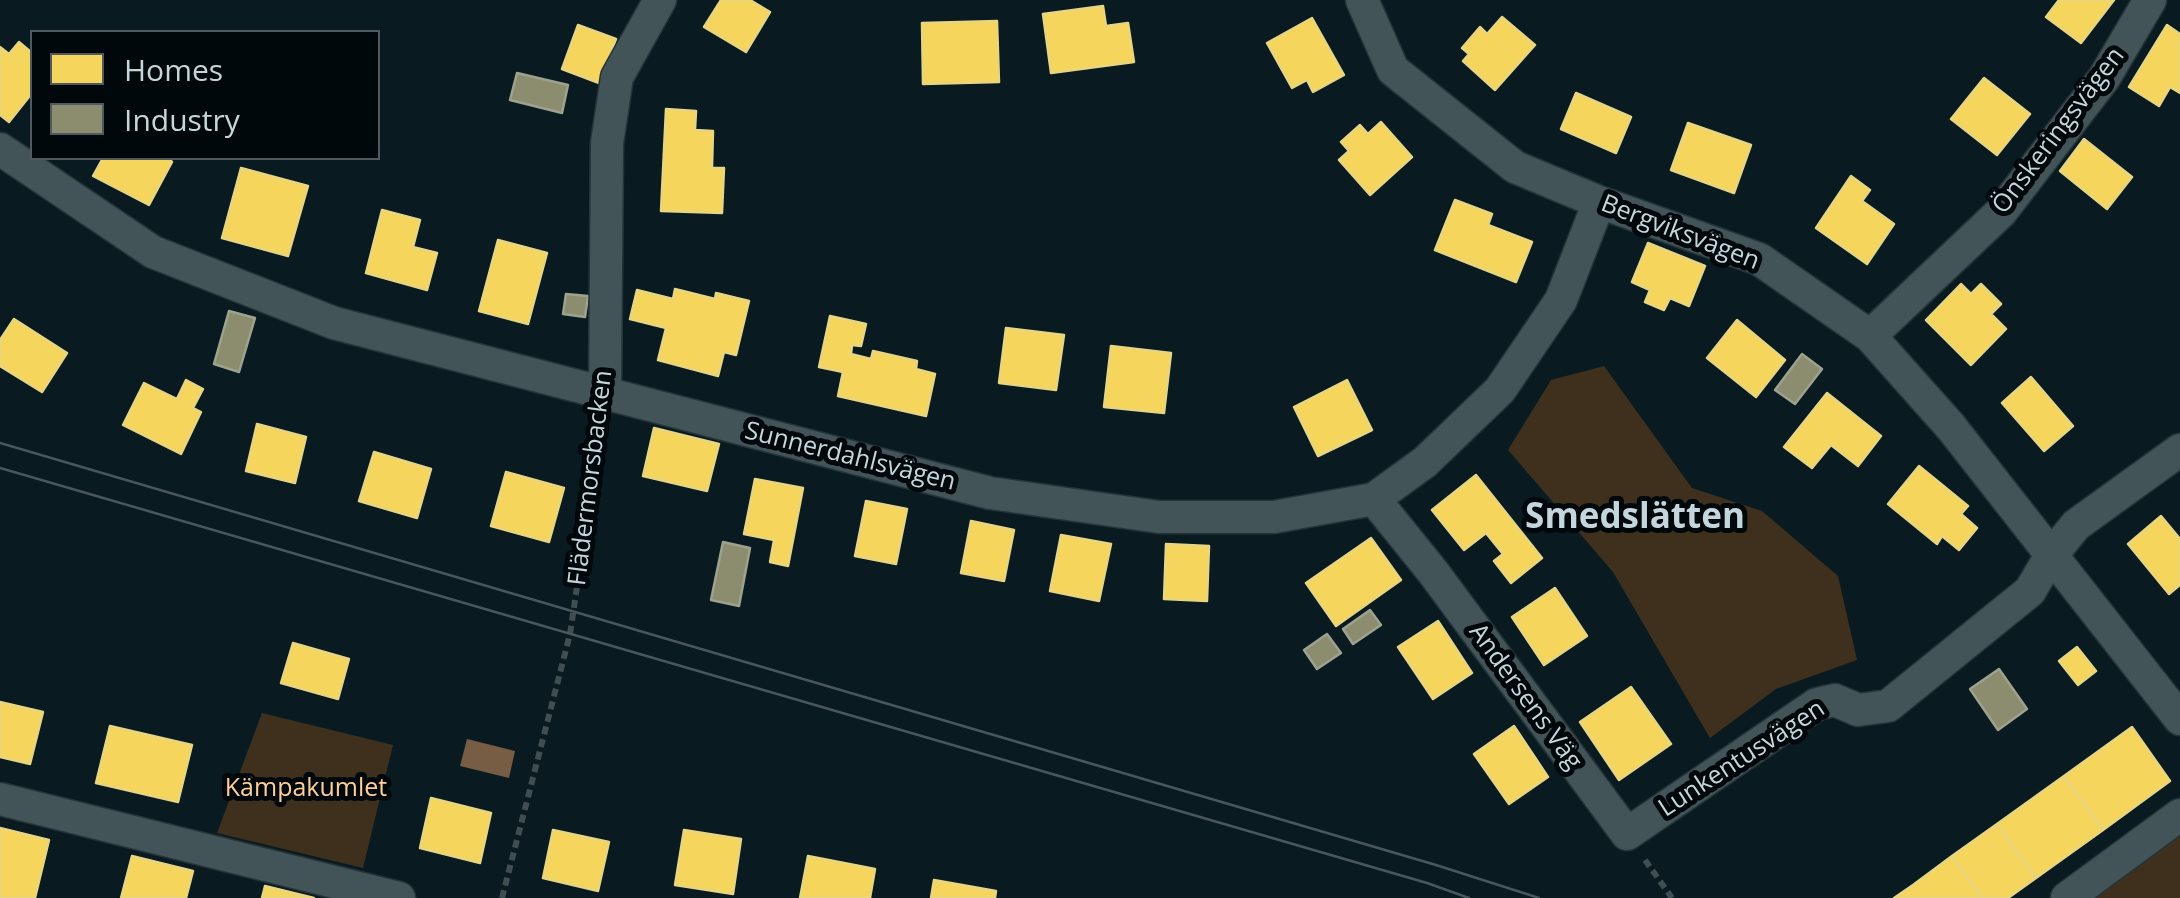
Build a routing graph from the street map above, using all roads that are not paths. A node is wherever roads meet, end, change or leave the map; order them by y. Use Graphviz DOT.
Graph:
graph roads {
  1 [pos="660,0"];
  2 [pos="1362,0"];
  3 [pos="2150,0"];
  4 [pos="0,149"];
  5 [pos="1600,202"];
  6 [pos="1870,336"];
  7 [pos="605,394"];
  8 [pos="2180,450"];
  9 [pos="1374,499"];
  10 [pos="2050,556"];
  11 [pos="2180,719"];
  12 [pos="0,799"];
  13 [pos="2180,815"];
  14 [pos="1627,834"];
  15 [pos="400,898"];
  16 [pos="2067,898"];
  1 -- 7 [label="street, Flädermorsbacken"];
  2 -- 5 [label="street, Bergviksvägen"];
  3 -- 6 [label="street, Önskeringsvägen"];
  4 -- 7 [label="street, Sunnerdahlsvägen"];
  5 -- 6 [label="street, Bergviksvägen"];
  5 -- 9 [label="street, Sunnerdahlsvägen"];
  6 -- 10 [label="street, Bergviksvägen"];
  7 -- 9 [label="street, Sunnerdahlsvägen"];
  8 -- 10 [label="street, Lunkentusvägen"];
  9 -- 14 [label="street, Andersens Väg"];
  10 -- 11 [label="street, Bergviksvägen"];
  10 -- 14 [label="street, Lunkentusvägen"];
  12 -- 15 [label="street"];
  13 -- 16 [label="street"];
}
